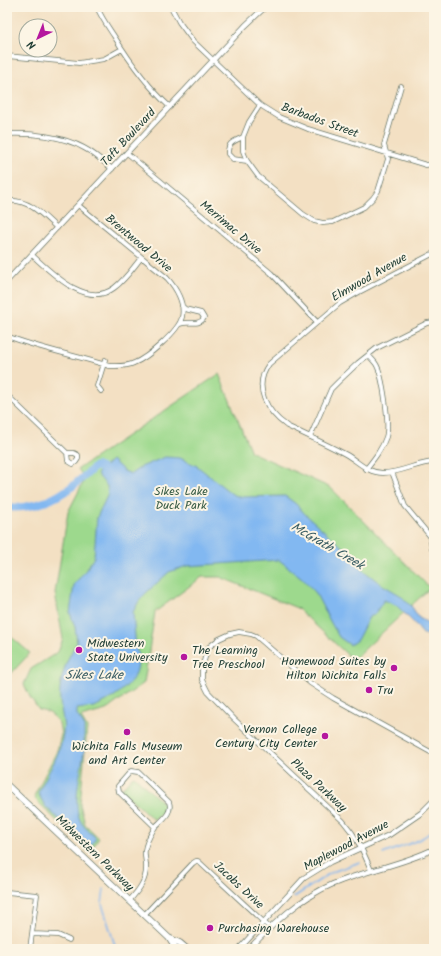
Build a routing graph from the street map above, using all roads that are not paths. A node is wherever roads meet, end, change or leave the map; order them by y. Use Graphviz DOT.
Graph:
graph roads {
  1 [pos="97,7"];
  2 [pos="171,7"];
  3 [pos="265,7"];
  4 [pos="122,49"];
  5 [pos="7,56"];
  6 [pos="213,61"];
  7 [pos="401,86"];
  8 [pos="260,105"];
  9 [pos="170,107"];
  10 [pos="7,134"];
  11 [pos="243,137"];
  12 [pos="127,153"];
  13 [pos="386,153"];
  14 [pos="247,161"];
  15 [pos="434,164"];
  16 [pos="112,169"];
  17 [pos="7,201"];
  18 [pos="78,205"];
  19 [pos="57,228"];
  20 [pos="434,253"];
  21 [pos="32,255"];
  22 [pos="141,258"];
  23 [pos="7,281"];
  24 [pos="182,306"];
  25 [pos="433,321"];
  26 [pos="317,322"];
  27 [pos="180,324"];
  28 [pos="7,336"];
  29 [pos="368,355"];
  30 [pos="104,362"];
  31 [pos="101,391"];
  32 [pos="7,395"];
  33 [pos="310,437"];
  34 [pos="67,453"];
  35 [pos="434,462"];
  36 [pos="366,469"];
  37 [pos="392,472"];
  38 [pos="432,537"];
  39 [pos="434,550"];
  40 [pos="434,754"];
  41 [pos="7,785"];
  42 [pos="434,800"];
  43 [pos="155,827"];
  44 [pos="362,848"];
  45 [pos="434,849"];
  46 [pos="371,870"];
  47 [pos="7,892"];
  48 [pos="129,901"];
  49 [pos="144,915"];
  50 [pos="264,922"];
  51 [pos="270,928"];
  52 [pos="32,934"];
  53 [pos="169,938"];
  54 [pos="69,940"];
  55 [pos="30,949"];
  56 [pos="176,949"];
  57 [pos="187,949"];
  58 [pos="239,949"];
  59 [pos="249,949"];
  1 -- 4 [label="street"];
  2 -- 6 [label="street, Barbados Street"];
  3 -- 6 [label="street, Taft Boulevard"];
  4 -- 5 [label="street"];
  4 -- 9 [label="street"];
  6 -- 8 [label="street, Barbados Street"];
  6 -- 9 [label="street, Taft Boulevard"];
  7 -- 13 [label="street"];
  8 -- 11 [label="street"];
  8 -- 13 [label="street, Barbados Street"];
  9 -- 12 [label="street, Taft Boulevard"];
  10 -- 16 [label="street"];
  11 -- 14 [label="street"];
  11 -- 14 [label="street"];
  12 -- 16 [label="street, Taft Boulevard"];
  12 -- 26 [label="street, Merrimac Drive"];
  13 -- 14 [label="street"];
  13 -- 15 [label="street, Barbados Street"];
  16 -- 18 [label="street, Taft Boulevard"];
  17 -- 19 [label="street"];
  18 -- 19 [label="street, Taft Boulevard"];
  18 -- 22 [label="street, Brentwood Drive"];
  19 -- 21 [label="street, Taft Boulevard"];
  20 -- 26 [label="street, Elmwood Avenue"];
  21 -- 22 [label="street"];
  21 -- 23 [label="street, Taft Boulevard"];
  22 -- 24 [label="street, Brentwood Drive"];
  24 -- 27 [label="street, Brentwood Drive"];
  24 -- 27 [label="street"];
  25 -- 29 [label="street"];
  26 -- 33 [label="street, Elmwood Avenue"];
  27 -- 30 [label="street"];
  28 -- 30 [label="street"];
  29 -- 33 [label="street"];
  29 -- 36 [label="street"];
  30 -- 31 [label="street"];
  32 -- 34 [label="street"];
  33 -- 36 [label="street, Elmwood Avenue"];
  35 -- 37 [label="street"];
  36 -- 37 [label="street"];
  37 -- 38 [label="street"];
  38 -- 39 [label="street"];
  40 -- 44 [label="street, Plaza Parkway"];
  41 -- 48 [label="main road, Midwestern Parkway"];
  42 -- 44 [label="street, Maplewood Avenue"];
  43 -- 43 [label="street"];
  43 -- 48 [label="street"];
  44 -- 46 [label="street, Plaza Parkway"];
  44 -- 50 [label="street, Maplewood Avenue"];
  45 -- 46 [label="street"];
  46 -- 51 [label="street"];
  47 -- 52 [label="street"];
  48 -- 49 [label="main road, Midwestern Parkway"];
  49 -- 50 [label="street, Jacobs Drive"];
  49 -- 53 [label="main road, Midwestern Parkway"];
  50 -- 51 [label="street, Jacobs Drive"];
  50 -- 58 [label="street, Maplewood Avenue"];
  51 -- 59 [label="street"];
  52 -- 54 [label="street"];
  52 -- 55 [label="street"];
  53 -- 56 [label="main road, Midwestern Parkway"];
  53 -- 57 [label="main road, Midwestern Parkway"];
}
